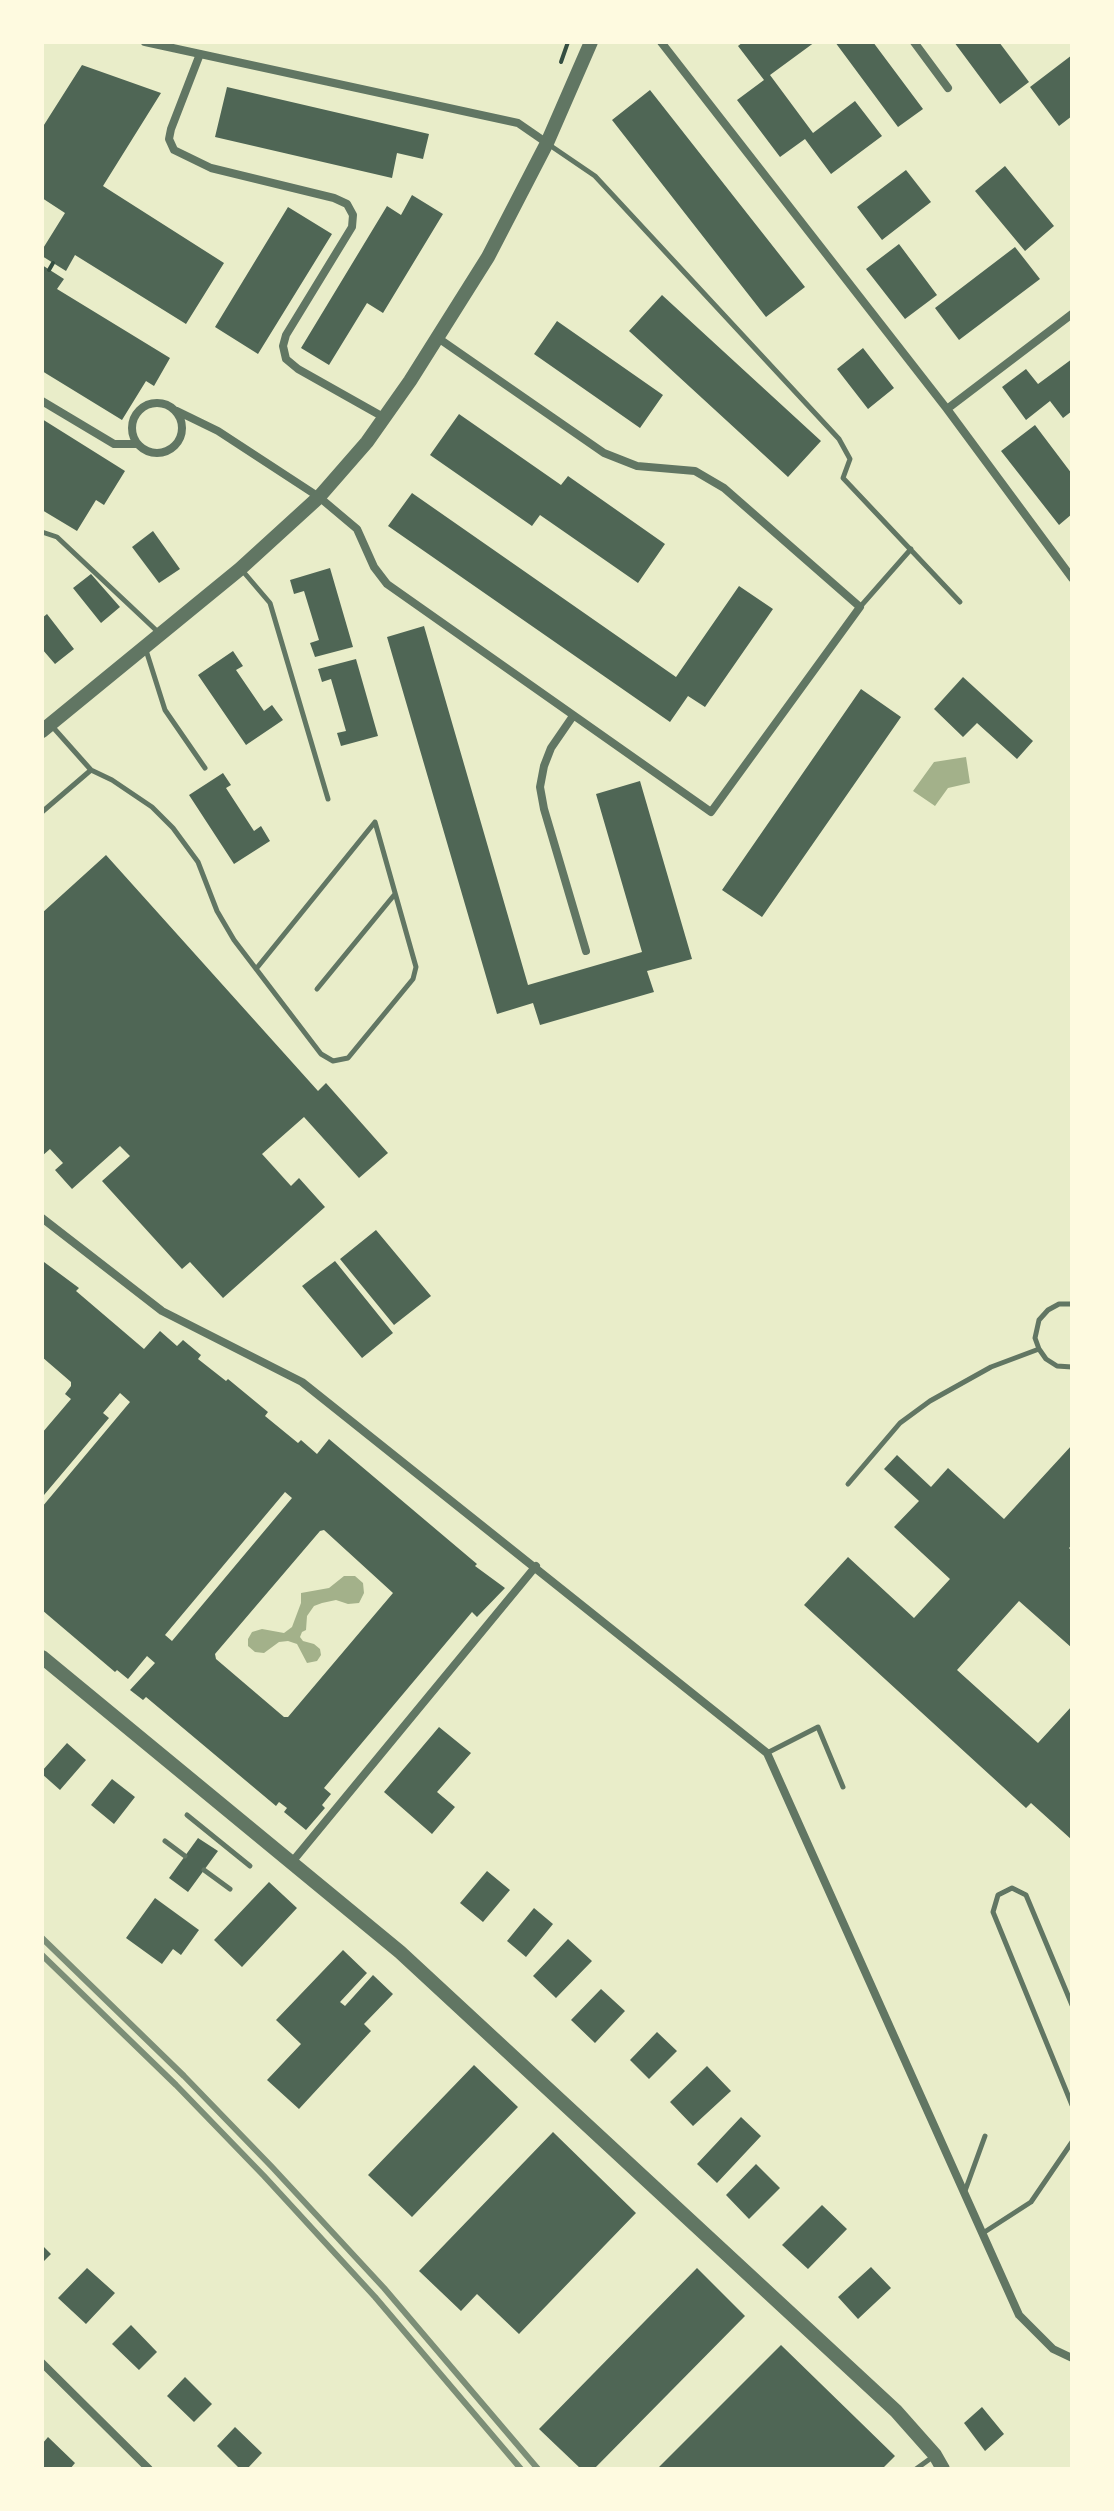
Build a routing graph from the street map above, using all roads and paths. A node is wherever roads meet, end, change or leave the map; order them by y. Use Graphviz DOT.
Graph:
graph roads {
  1 [pos="145,42"];
  2 [pos="591,42"];
  3 [pos="661,42"];
  4 [pos="914,42"];
  5 [pos="200,54"];
  6 [pos="948,88"];
  7 [pos="547,143"];
  8 [pos="53,263"];
  9 [pos="49,270"];
  10 [pos="1072,314"];
  11 [pos="438,338"];
  12 [pos="42,401"];
  13 [pos="947,409"];
  14 [pos="177,411"];
  15 [pos="385,418"];
  16 [pos="137,444"];
  17 [pos="319,497"];
  18 [pos="42,532"];
  19 [pos="911,549"];
  20 [pos="240,569"];
  21 [pos="1072,578"];
  22 [pos="960,602"];
  23 [pos="860,607"];
  24 [pos="160,634"];
  25 [pos="145,646"];
  26 [pos="573,716"];
  27 [pos="45,724"];
  28 [pos="205,768"];
  29 [pos="91,770"];
  30 [pos="328,799"];
  31 [pos="42,812"];
  32 [pos="395,894"];
  33 [pos="586,951"];
  34 [pos="256,969"];
  35 [pos="317,989"];
  36 [pos="42,1218"];
  37 [pos="1072,1304"];
  38 [pos="1039,1349"];
  39 [pos="1072,1367"];
  40 [pos="848,1484"];
  41 [pos="536,1566"];
  42 [pos="42,1657"];
  43 [pos="767,1753"];
  44 [pos="843,1787"];
  45 [pos="187,1815"];
  46 [pos="165,1841"];
  47 [pos="185,1856"];
  48 [pos="292,1862"];
  49 [pos="250,1866"];
  50 [pos="204,1870"];
  51 [pos="230,1889"];
  52 [pos="1072,2005"];
  53 [pos="1072,2105"];
  54 [pos="985,2136"];
  55 [pos="1072,2142"];
  56 [pos="965,2192"];
  57 [pos="983,2233"];
  58 [pos="1072,2358"];
  59 [pos="42,2363"];
  60 [pos="935,2455"];
  61 [pos="149,2469"];
  62 [pos="916,2469"];
  63 [pos="943,2469"];
  1 -- 5 [label="street"];
  2 -- 7 [label="street"];
  3 -- 13 [label="street"];
  4 -- 6 [label="street"];
  5 -- 7 [label="street"];
  5 -- 15 [label="street"];
  7 -- 11 [label="street"];
  7 -- 19 [label="lane"];
  8 -- 9 [label="path"];
  10 -- 13 [label="street"];
  11 -- 15 [label="street"];
  11 -- 23 [label="street"];
  12 -- 16 [label="street"];
  13 -- 21 [label="street"];
  14 -- 16 [label="street"];
  14 -- 16 [label="street"];
  14 -- 17 [label="street"];
  15 -- 17 [label="street"];
  17 -- 20 [label="street"];
  17 -- 26 [label="street"];
  18 -- 24 [label="lane"];
  19 -- 22 [label="lane"];
  19 -- 23 [label="lane"];
  20 -- 24 [label="street"];
  20 -- 30 [label="lane"];
  23 -- 26 [label="street"];
  24 -- 25 [label="street"];
  25 -- 27 [label="street"];
  25 -- 28 [label="lane"];
  26 -- 33 [label="street"];
  27 -- 29 [label="lane"];
  29 -- 31 [label="lane"];
  29 -- 34 [label="lane"];
  32 -- 34 [label="lane"];
  32 -- 34 [label="lane"];
  32 -- 35 [label="lane"];
  36 -- 41 [label="street"];
  37 -- 38 [label="lane"];
  38 -- 39 [label="lane"];
  38 -- 40 [label="lane"];
  41 -- 43 [label="street"];
  41 -- 48 [label="street"];
  42 -- 48 [label="street"];
  43 -- 44 [label="lane"];
  43 -- 56 [label="street"];
  45 -- 49 [label="lane"];
  46 -- 47 [label="lane"];
  48 -- 60 [label="street"];
  50 -- 51 [label="lane"];
  52 -- 53 [label="lane"];
  54 -- 56 [label="lane"];
  55 -- 57 [label="lane"];
  56 -- 57 [label="street"];
  57 -- 58 [label="street"];
  59 -- 61 [label="street"];
  60 -- 62 [label="lane"];
  60 -- 63 [label="street"];
}
